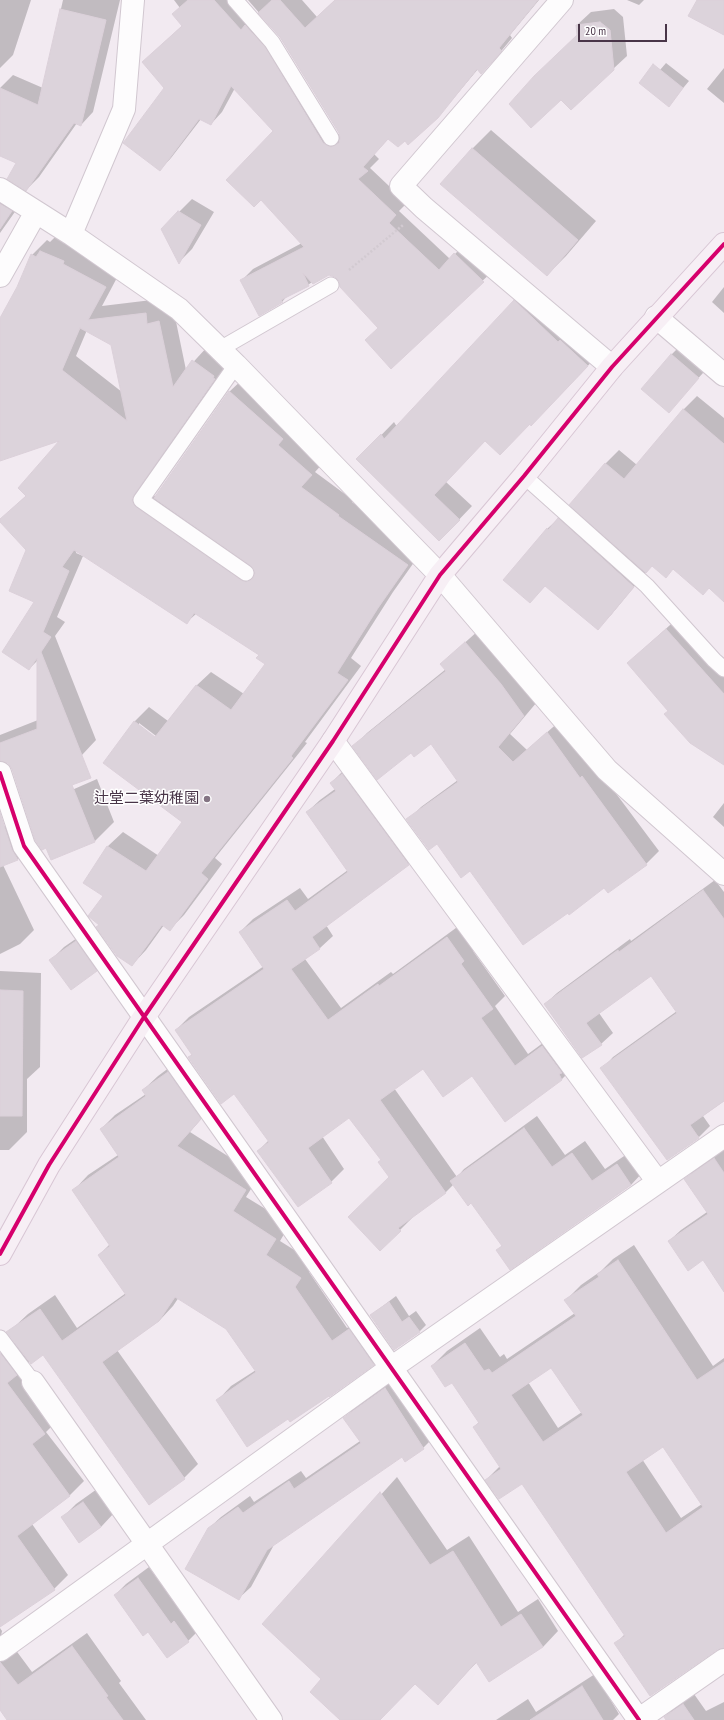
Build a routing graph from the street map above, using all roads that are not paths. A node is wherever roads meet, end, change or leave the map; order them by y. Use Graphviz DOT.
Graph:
graph roads {
  1 [pos="133,0"];
  2 [pos="235,0"];
  3 [pos="562,0"];
  4 [pos="331,138"];
  5 [pos="0,189"];
  6 [pos="36,212"];
  7 [pos="71,234"];
  8 [pos="724,244"];
  9 [pos="0,276"];
  10 [pos="331,285"];
  11 [pos="656,317"];
  12 [pos="220,349"];
  13 [pos="236,365"];
  14 [pos="612,367"];
  15 [pos="724,375"];
  16 [pos="524,476"];
  17 [pos="246,573"];
  18 [pos="440,576"];
  19 [pos="724,669"];
  20 [pos="333,741"];
  21 [pos="0,773"];
  22 [pos="724,874"];
  23 [pos="144,1017"];
  24 [pos="724,1136"];
  25 [pos="658,1182"];
  26 [pos="0,1254"];
  27 [pos="0,1338"];
  28 [pos="391,1368"];
  29 [pos="33,1382"];
  30 [pos="147,1544"];
  31 [pos="0,1650"];
  32 [pos="724,1660"];
  33 [pos="271,1720"];
  34 [pos="638,1720"];
  1 -- 7 [label="street"];
  2 -- 4 [label="lane"];
  3 -- 14 [label="street"];
  5 -- 6 [label="street"];
  6 -- 7 [label="street"];
  6 -- 9 [label="street"];
  7 -- 12 [label="street"];
  8 -- 11 [label="street"];
  10 -- 12 [label="lane"];
  11 -- 14 [label="street"];
  11 -- 15 [label="street"];
  12 -- 13 [label="street"];
  13 -- 17 [label="lane"];
  13 -- 18 [label="street"];
  14 -- 16 [label="street"];
  16 -- 18 [label="street"];
  16 -- 19 [label="lane"];
  18 -- 20 [label="street"];
  18 -- 22 [label="street"];
  20 -- 23 [label="street"];
  20 -- 25 [label="street"];
  21 -- 23 [label="street"];
  23 -- 26 [label="street"];
  23 -- 28 [label="street"];
  24 -- 25 [label="street"];
  25 -- 28 [label="street"];
  27 -- 29 [label="lane"];
  28 -- 30 [label="street"];
  28 -- 34 [label="street"];
  29 -- 30 [label="street"];
  30 -- 31 [label="street"];
  30 -- 33 [label="street"];
  32 -- 34 [label="street"];
}
